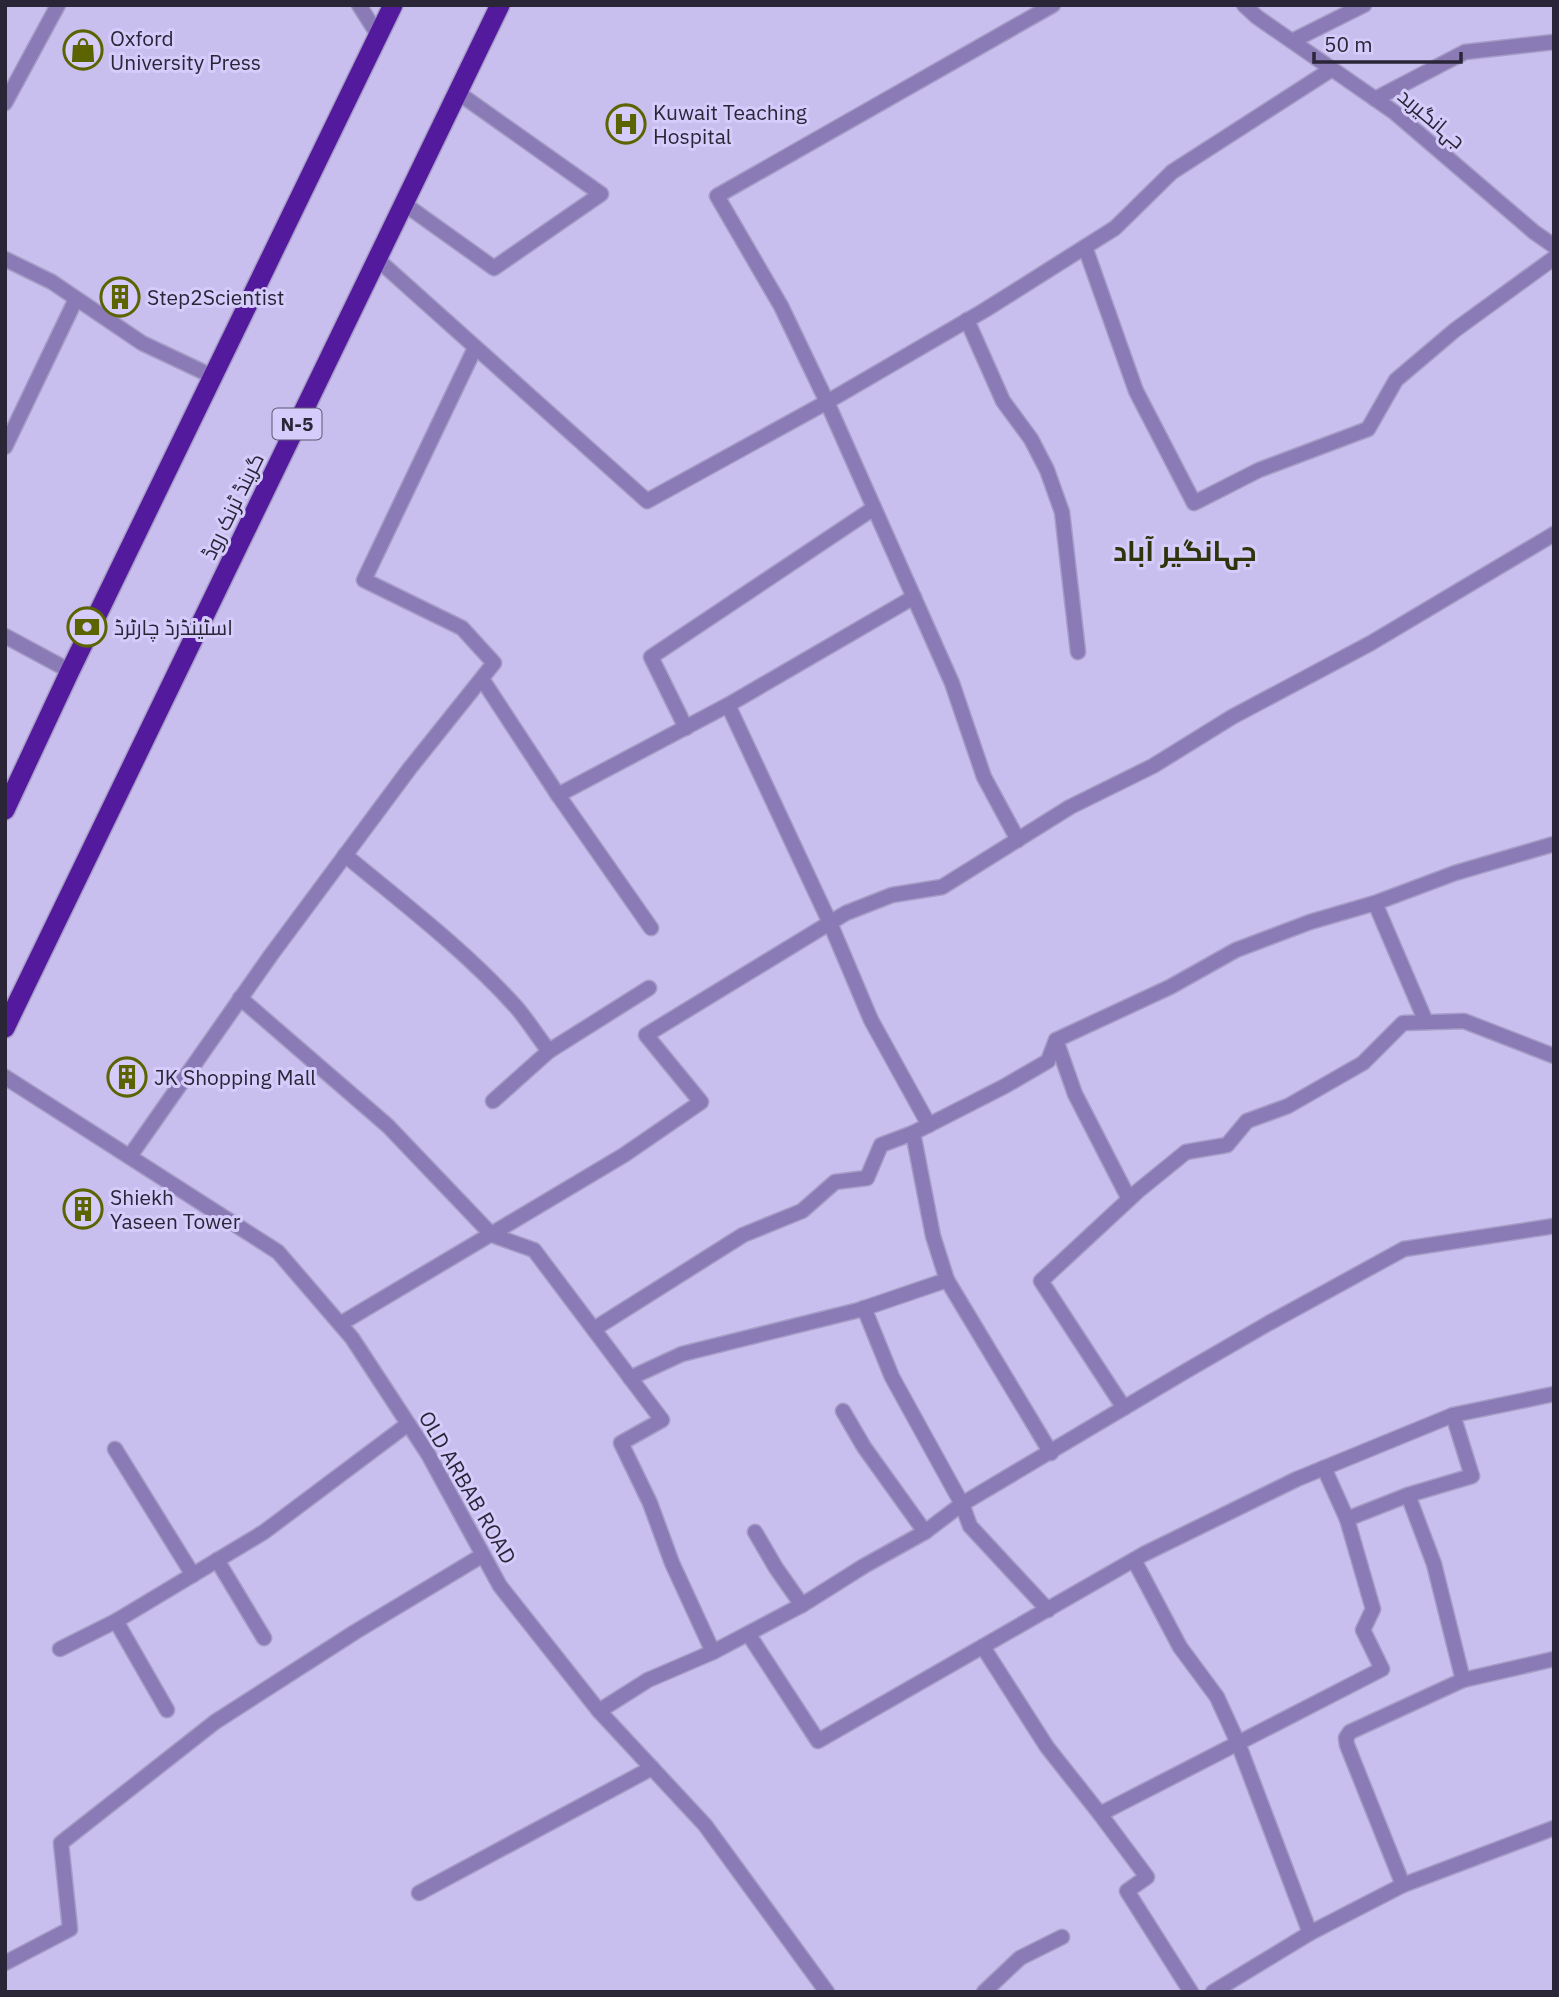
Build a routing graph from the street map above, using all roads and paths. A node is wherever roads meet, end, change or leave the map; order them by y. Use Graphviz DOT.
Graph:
graph roads {
  1 [pos="58,5"];
  2 [pos="359,5"];
  3 [pos="393,5"];
  4 [pos="500,5"];
  5 [pos="1053,5"];
  6 [pos="1244,5"];
  7 [pos="1364,5"];
  8 [pos="378,35"];
  9 [pos="1292,41"];
  10 [pos="1554,43"];
  11 [pos="1332,69"];
  12 [pos="457,92"];
  13 [pos="1375,99"];
  14 [pos="5,103"];
  15 [pos="403,203"];
  16 [pos="1086,247"];
  17 [pos="1554,247"];
  18 [pos="1554,258"];
  19 [pos="5,259"];
  20 [pos="377,259"];
  21 [pos="76,299"];
  22 [pos="967,320"];
  23 [pos="475,348"];
  24 [pos="214,377"];
  25 [pos="827,402"];
  26 [pos="5,447"];
  27 [pos="874,508"];
  28 [pos="1554,534"];
  29 [pos="914,597"];
  30 [pos="5,636"];
  31 [pos="1078,652"];
  32 [pos="71,671"];
  33 [pos="482,679"];
  34 [pos="728,705"];
  35 [pos="686,728"];
  36 [pos="558,795"];
  37 [pos="5,810"];
  38 [pos="1018,840"];
  39 [pos="1554,844"];
  40 [pos="345,855"];
  41 [pos="1375,903"];
  42 [pos="830,923"];
  43 [pos="651,928"];
  44 [pos="649,988"];
  45 [pos="240,998"];
  46 [pos="1426,1022"];
  47 [pos="5,1028"];
  48 [pos="1056,1040"];
  49 [pos="549,1051"];
  50 [pos="1554,1056"];
  51 [pos="5,1077"];
  52 [pos="493,1101"];
  53 [pos="929,1125"];
  54 [pos="913,1133"];
  55 [pos="130,1156"];
  56 [pos="1129,1199"];
  57 [pos="1554,1226"];
  58 [pos="492,1235"];
  59 [pos="947,1280"];
  60 [pos="864,1308"];
  61 [pos="340,1324"];
  62 [pos="594,1329"];
  63 [pos="631,1378"];
  64 [pos="1554,1394"];
  65 [pos="1125,1408"];
  66 [pos="843,1411"];
  67 [pos="1453,1415"];
  68 [pos="408,1424"];
  69 [pos="116,1450"];
  70 [pos="1051,1453"];
  71 [pos="1324,1468"];
  72 [pos="1408,1495"];
  73 [pos="962,1504"];
  74 [pos="1347,1518"];
  75 [pos="755,1532"];
  76 [pos="925,1532"];
  77 [pos="484,1555"];
  78 [pos="217,1560"];
  79 [pos="1134,1560"];
  80 [pos="193,1575"];
  81 [pos="802,1605"];
  82 [pos="1048,1610"];
  83 [pos="116,1621"];
  84 [pos="749,1635"];
  85 [pos="264,1638"];
  86 [pos="983,1647"];
  87 [pos="60,1648"];
  88 [pos="713,1653"];
  89 [pos="1554,1659"];
  90 [pos="1463,1680"];
  91 [pos="167,1710"];
  92 [pos="599,1711"];
  93 [pos="1238,1743"];
  94 [pos="652,1768"];
  95 [pos="1100,1814"];
  96 [pos="1554,1828"];
  97 [pos="1403,1885"];
  98 [pos="419,1893"];
  99 [pos="1310,1933"];
  100 [pos="1062,1937"];
  101 [pos="5,1963"];
  102 [pos="827,1992"];
  103 [pos="984,1992"];
  104 [pos="1191,1992"];
  105 [pos="1213,1992"];
  1 -- 14 [label="street"];
  2 -- 8 [label="street"];
  3 -- 8 [label="highway"];
  4 -- 12 [label="highway, گرینڈ ٹرنک روڈ / N-5"];
  5 -- 25 [label="street"];
  6 -- 9 [label="street, جہانگیربد"];
  7 -- 9 [label="street"];
  8 -- 24 [label="highway"];
  9 -- 11 [label="street, جہانگیربد"];
  10 -- 13 [label="street"];
  11 -- 13 [label="street, جہانگیربد"];
  11 -- 16 [label="street"];
  12 -- 15 [label="highway, گرینڈ ٹرنک روڈ / N-5"];
  12 -- 15 [label="street"];
  13 -- 17 [label="street, جہانگیربد"];
  15 -- 20 [label="highway, گرینڈ ٹرنک روڈ / N-5"];
  16 -- 18 [label="street"];
  16 -- 22 [label="street"];
  19 -- 21 [label="street"];
  20 -- 23 [label="street"];
  20 -- 47 [label="highway, گرینڈ ٹرنک روڈ / N-5"];
  21 -- 24 [label="street"];
  21 -- 26 [label="street"];
  22 -- 25 [label="street"];
  22 -- 31 [label="street"];
  23 -- 25 [label="street"];
  23 -- 33 [label="street"];
  24 -- 32 [label="highway"];
  25 -- 27 [label="street"];
  27 -- 29 [label="street"];
  27 -- 35 [label="street"];
  28 -- 38 [label="street"];
  29 -- 34 [label="street"];
  29 -- 38 [label="street"];
  30 -- 32 [label="street"];
  32 -- 37 [label="highway"];
  33 -- 36 [label="street"];
  33 -- 40 [label="street"];
  34 -- 35 [label="street"];
  34 -- 42 [label="street"];
  35 -- 36 [label="street"];
  36 -- 43 [label="street"];
  38 -- 42 [label="street"];
  39 -- 41 [label="street"];
  40 -- 45 [label="street"];
  40 -- 49 [label="street"];
  41 -- 46 [label="street"];
  41 -- 48 [label="street"];
  42 -- 53 [label="street"];
  42 -- 58 [label="street"];
  44 -- 49 [label="street"];
  45 -- 55 [label="street"];
  45 -- 58 [label="street"];
  46 -- 50 [label="street"];
  46 -- 56 [label="street"];
  48 -- 53 [label="street"];
  48 -- 56 [label="street"];
  49 -- 52 [label="street"];
  51 -- 55 [label="street, OLD ARBAB ROAD"];
  53 -- 54 [label="street"];
  54 -- 59 [label="street"];
  54 -- 62 [label="street"];
  55 -- 61 [label="street, OLD ARBAB ROAD"];
  56 -- 65 [label="street"];
  57 -- 65 [label="street"];
  58 -- 61 [label="street"];
  58 -- 62 [label="street"];
  59 -- 60 [label="street"];
  59 -- 70 [label="street"];
  60 -- 63 [label="street"];
  60 -- 73 [label="street"];
  61 -- 68 [label="street, OLD ARBAB ROAD"];
  62 -- 63 [label="street"];
  63 -- 88 [label="street"];
  64 -- 67 [label="street"];
  65 -- 70 [label="street"];
  66 -- 76 [label="street"];
  67 -- 71 [label="street"];
  67 -- 72 [label="street"];
  68 -- 77 [label="street, OLD ARBAB ROAD"];
  68 -- 78 [label="street"];
  69 -- 80 [label="street"];
  70 -- 73 [label="street"];
  71 -- 74 [label="street"];
  71 -- 79 [label="street"];
  72 -- 74 [label="street"];
  72 -- 90 [label="street"];
  73 -- 76 [label="street"];
  73 -- 82 [label="street"];
  74 -- 93 [label="street"];
  75 -- 81 [label="street"];
  76 -- 81 [label="street"];
  77 -- 92 [label="street, OLD ARBAB ROAD"];
  77 -- 101 [label="street"];
  78 -- 80 [label="street"];
  78 -- 85 [label="street"];
  79 -- 82 [label="street"];
  79 -- 93 [label="street"];
  80 -- 83 [label="street"];
  81 -- 84 [label="street"];
  82 -- 86 [label="street"];
  83 -- 87 [label="street"];
  83 -- 91 [label="street"];
  84 -- 86 [label="street"];
  84 -- 88 [label="street"];
  86 -- 95 [label="street"];
  88 -- 92 [label="street"];
  89 -- 90 [label="street"];
  90 -- 97 [label="street"];
  92 -- 94 [label="street, OLD ARBAB ROAD"];
  93 -- 95 [label="street"];
  93 -- 99 [label="street"];
  94 -- 98 [label="street"];
  94 -- 102 [label="street, OLD ARBAB ROAD"];
  95 -- 104 [label="street"];
  96 -- 97 [label="street"];
  97 -- 99 [label="street"];
  99 -- 105 [label="street"];
  100 -- 103 [label="street"];
}
